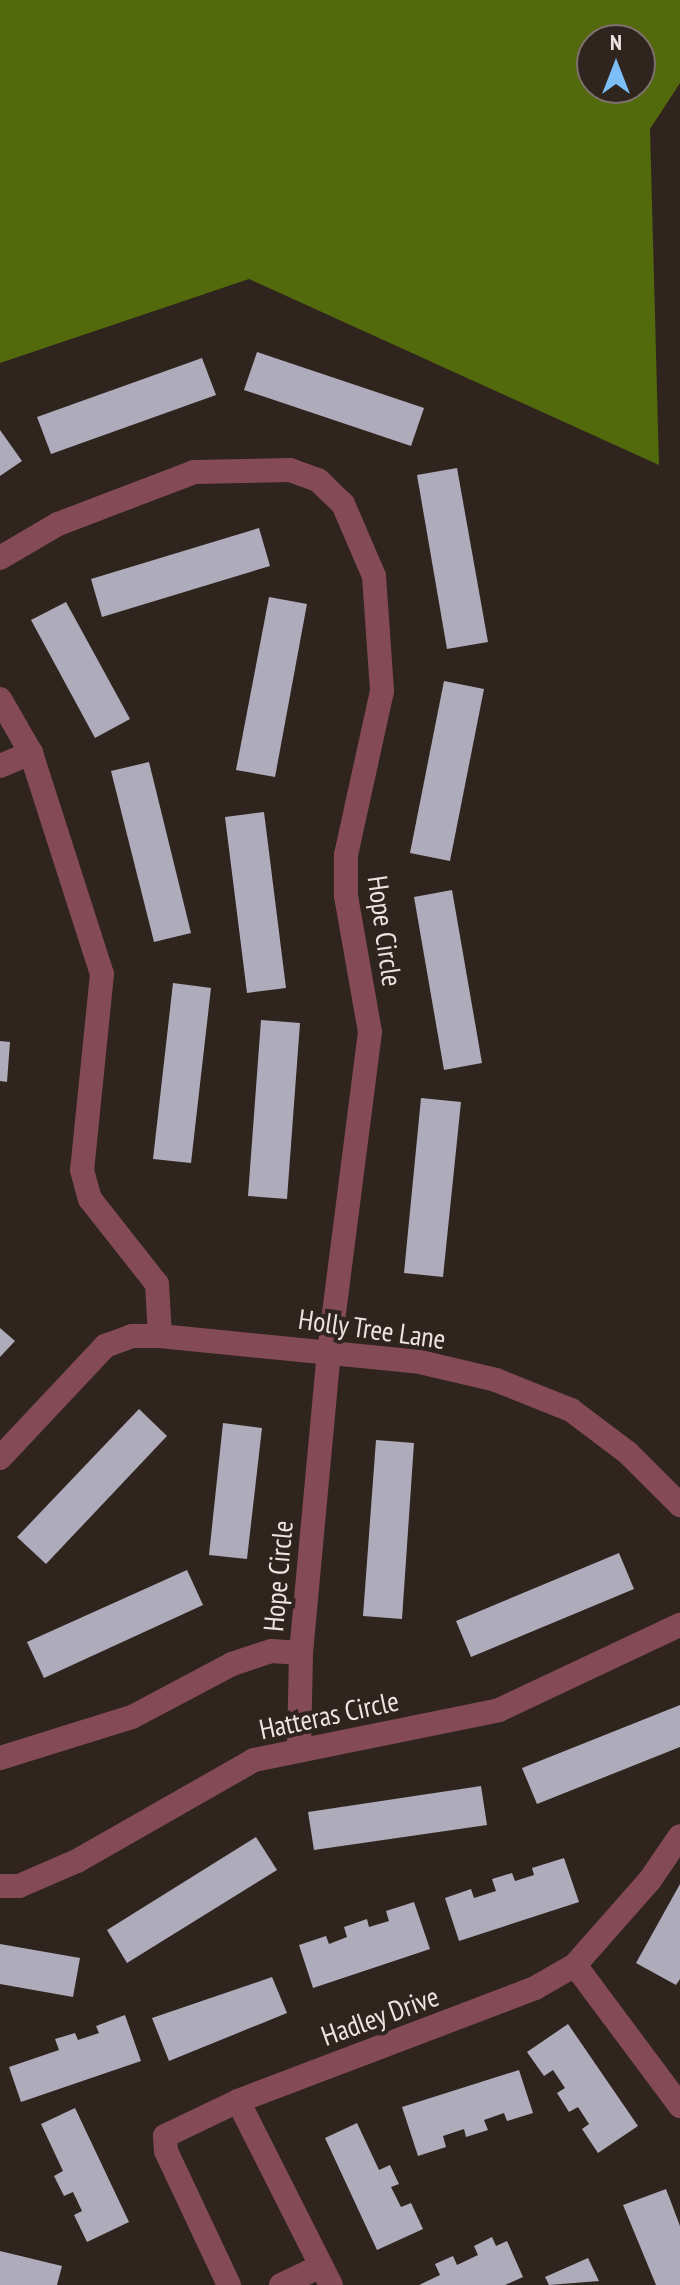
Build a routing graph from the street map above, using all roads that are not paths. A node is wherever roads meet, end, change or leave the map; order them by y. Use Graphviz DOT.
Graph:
graph roads {
  1 [pos="0,558"];
  2 [pos="0,699"];
  3 [pos="31,753"];
  4 [pos="0,766"];
  5 [pos="160,1336"];
  6 [pos="329,1351"];
  7 [pos="0,1458"];
  8 [pos="680,1505"];
  9 [pos="680,1625"];
  10 [pos="301,1653"];
  11 [pos="299,1747"];
  12 [pos="0,1758"];
  13 [pos="680,1836"];
  14 [pos="0,1886"];
  15 [pos="575,1965"];
  16 [pos="238,2101"];
  17 [pos="680,2106"];
  18 [pos="326,2275"];
  19 [pos="229,2285"];
  20 [pos="281,2285"];
  1 -- 6 [label="street, Hope Circle"];
  2 -- 3 [label="street"];
  3 -- 4 [label="street"];
  3 -- 5 [label="street"];
  5 -- 6 [label="street, Holly Tree Lane"];
  5 -- 7 [label="street, Holly Tree Lane"];
  6 -- 8 [label="street, Holly Tree Lane"];
  6 -- 10 [label="street, Hope Circle"];
  9 -- 11 [label="street, Hatteras Circle"];
  10 -- 11 [label="street, Hope Circle"];
  10 -- 12 [label="street"];
  11 -- 14 [label="street, Hatteras Circle"];
  13 -- 15 [label="street, Hadley Drive"];
  15 -- 16 [label="street, Hadley Drive"];
  15 -- 17 [label="street"];
  16 -- 18 [label="street"];
  16 -- 19 [label="street, Hadley Drive"];
  18 -- 20 [label="street"];
}
